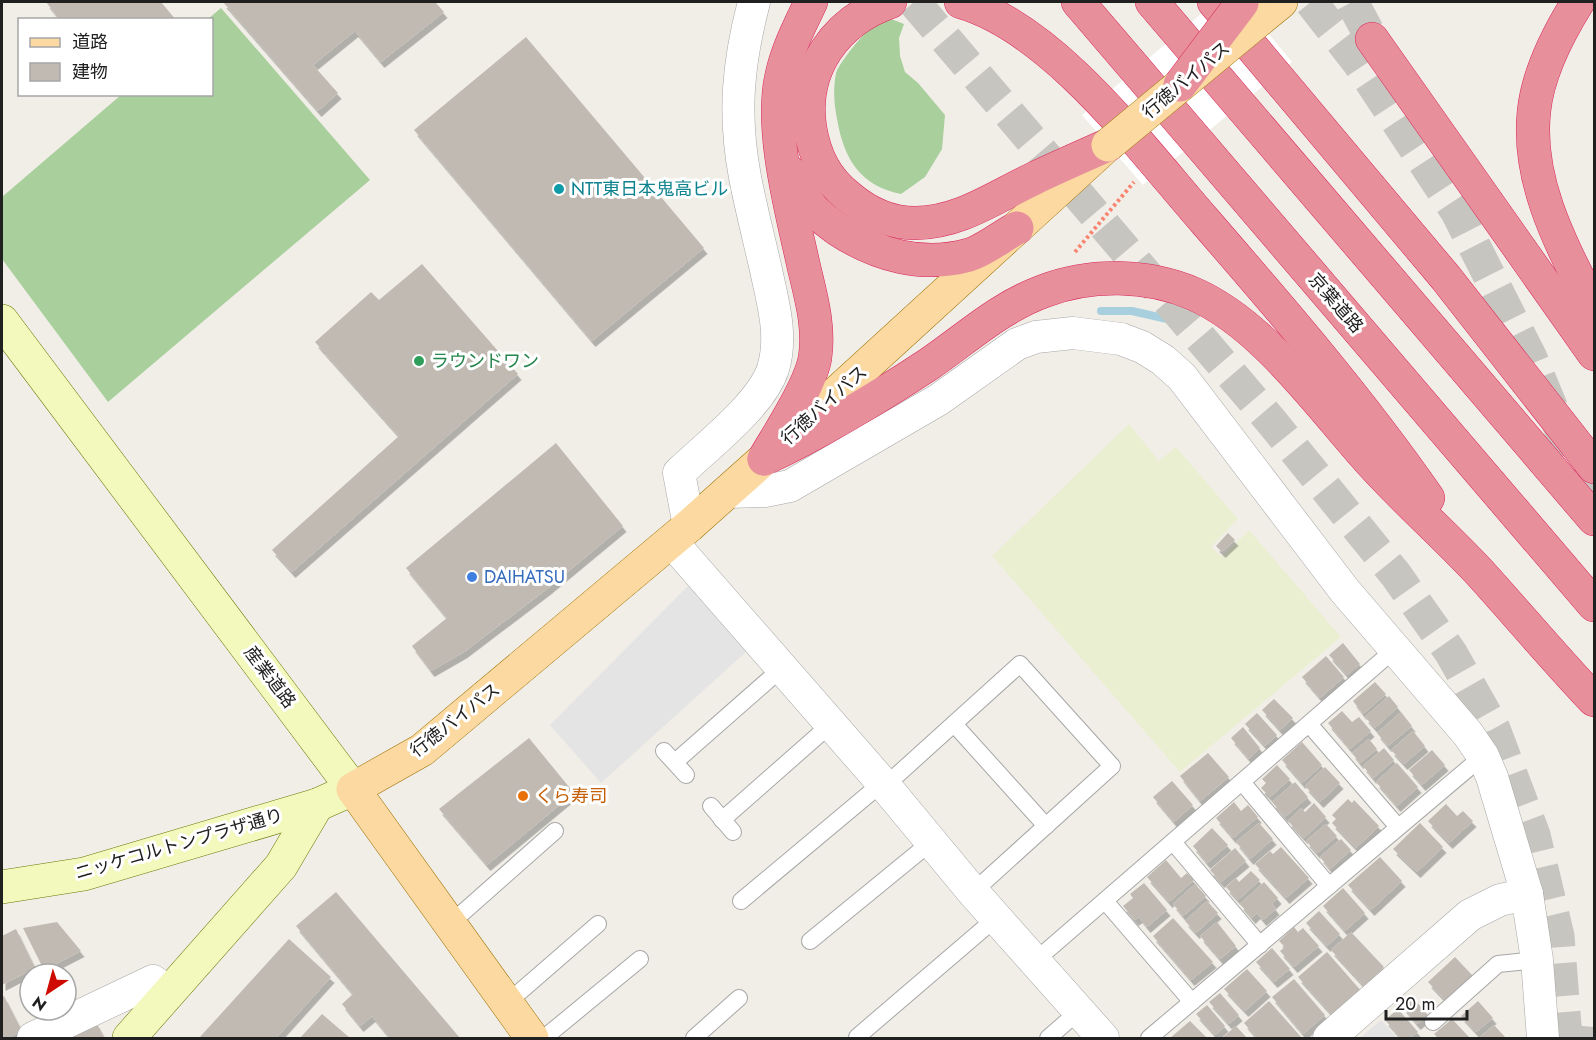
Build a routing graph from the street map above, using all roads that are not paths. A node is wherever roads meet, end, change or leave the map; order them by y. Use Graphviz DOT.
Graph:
graph roads {
  1 [pos="754,2"];
  2 [pos="811,2"];
  3 [pos="890,2"];
  4 [pos="961,2"];
  5 [pos="1007,2"];
  6 [pos="1078,2"];
  7 [pos="1152,2"];
  8 [pos="1578,2"];
  9 [pos="1248,5"];
  10 [pos="1372,39"];
  11 [pos="1044,50"];
  12 [pos="1180,85"];
  13 [pos="1108,145"];
  14 [pos="782,154"];
  15 [pos="1017,228"];
  16 [pos="1594,309"];
  17 [pos="2,321"];
  18 [pos="1594,354"];
  19 [pos="764,459"];
  20 [pos="1594,467"];
  21 [pos="727,492"];
  22 [pos="1594,519"];
  23 [pos="680,533"];
  24 [pos="1480,574"];
  25 [pos="1594,605"];
  26 [pos="1395,649"];
  27 [pos="782,668"];
  28 [pos="1594,700"];
  29 [pos="831,724"];
  30 [pos="954,724"];
  31 [pos="1309,724"];
  32 [pos="1483,756"];
  33 [pos="686,776"];
  34 [pos="1242,782"];
  35 [pos="884,785"];
  36 [pos="353,789"];
  37 [pos="317,805"];
  38 [pos="711,806"];
  39 [pos="1046,826"];
  40 [pos="1398,827"];
  41 [pos="555,831"];
  42 [pos="931,842"];
  43 [pos="1173,842"];
  44 [pos="1329,886"];
  45 [pos="2,887"];
  46 [pos="972,892"];
  47 [pos="1527,894"];
  48 [pos="741,901"];
  49 [pos="1105,901"];
  50 [pos="996,918"];
  51 [pos="451,923"];
  52 [pos="598,924"];
  53 [pos="810,941"];
  54 [pos="1260,945"];
  55 [pos="640,959"];
  56 [pos="1537,960"];
  57 [pos="1035,961"];
  58 [pos="169,992"];
  59 [pos="739,998"];
  60 [pos="1192,1002"];
  61 [pos="507,1003"];
  62 [pos="1079,1011"];
  63 [pos="1433,1022"];
  64 [pos="857,1037"];
  65 [pos="33,1038"];
  66 [pos="129,1038"];
  67 [pos="532,1038"];
  68 [pos="544,1038"];
  69 [pos="694,1038"];
  70 [pos="1048,1038"];
  71 [pos="1103,1038"];
  72 [pos="1149,1038"];
  73 [pos="1329,1038"];
  74 [pos="1543,1038"];
  1 -- 23 [label="street"];
  2 -- 14 [label="highway"];
  3 -- 13 [label="highway"];
  4 -- 11 [label="highway"];
  5 -- 11 [label="highway"];
  6 -- 25 [label="highway, 京葉道路"];
  7 -- 22 [label="highway"];
  8 -- 16 [label="highway"];
  9 -- 12 [label="highway, bridge"];
  9 -- 20 [label="highway"];
  10 -- 18 [label="highway"];
  11 -- 24 [label="highway"];
  12 -- 13 [label="main road, 行徳バイパス, bridge"];
  13 -- 15 [label="main road, 行徳バイパス"];
  14 -- 15 [label="highway"];
  14 -- 19 [label="highway"];
  15 -- 19 [label="main road, 行徳バイパス"];
  17 -- 36 [label="street, 産業道路"];
  19 -- 21 [label="main road, 行徳バイパス"];
  19 -- 24 [label="highway"];
  21 -- 23 [label="main road, 行徳バイパス"];
  21 -- 26 [label="street"];
  23 -- 27 [label="street"];
  23 -- 36 [label="main road, 行徳バイパス"];
  24 -- 28 [label="highway"];
  26 -- 31 [label="lane"];
  26 -- 32 [label="street"];
  27 -- 29 [label="street"];
  27 -- 33 [label="lane"];
  29 -- 35 [label="street"];
  29 -- 38 [label="lane"];
  30 -- 35 [label="lane"];
  30 -- 39 [label="lane"];
  30 -- 39 [label="lane"];
  31 -- 34 [label="lane"];
  31 -- 40 [label="lane"];
  32 -- 40 [label="lane"];
  32 -- 47 [label="street"];
  34 -- 43 [label="lane"];
  34 -- 44 [label="lane"];
  35 -- 42 [label="street"];
  35 -- 48 [label="lane"];
  36 -- 37 [label="street, ニッケコルトンプラザ通り"];
  36 -- 51 [label="main road, 産業道路"];
  37 -- 45 [label="street, ニッケコルトンプラザ通り"];
  37 -- 58 [label="street"];
  39 -- 46 [label="lane"];
  40 -- 44 [label="lane"];
  41 -- 51 [label="lane"];
  42 -- 46 [label="street"];
  42 -- 53 [label="lane"];
  43 -- 49 [label="lane"];
  43 -- 54 [label="lane"];
  44 -- 54 [label="lane"];
  46 -- 50 [label="street"];
  47 -- 56 [label="street"];
  47 -- 73 [label="street"];
  49 -- 57 [label="lane"];
  49 -- 60 [label="lane"];
  50 -- 57 [label="street"];
  50 -- 64 [label="lane"];
  51 -- 61 [label="main road, 産業道路"];
  52 -- 61 [label="lane"];
  54 -- 60 [label="lane"];
  55 -- 68 [label="lane"];
  56 -- 63 [label="lane"];
  56 -- 74 [label="street"];
  57 -- 62 [label="street"];
  58 -- 65 [label="street"];
  58 -- 66 [label="street"];
  59 -- 69 [label="lane"];
  60 -- 72 [label="lane"];
  61 -- 67 [label="main road, 産業道路"];
  62 -- 70 [label="lane"];
  62 -- 71 [label="street"];
}
